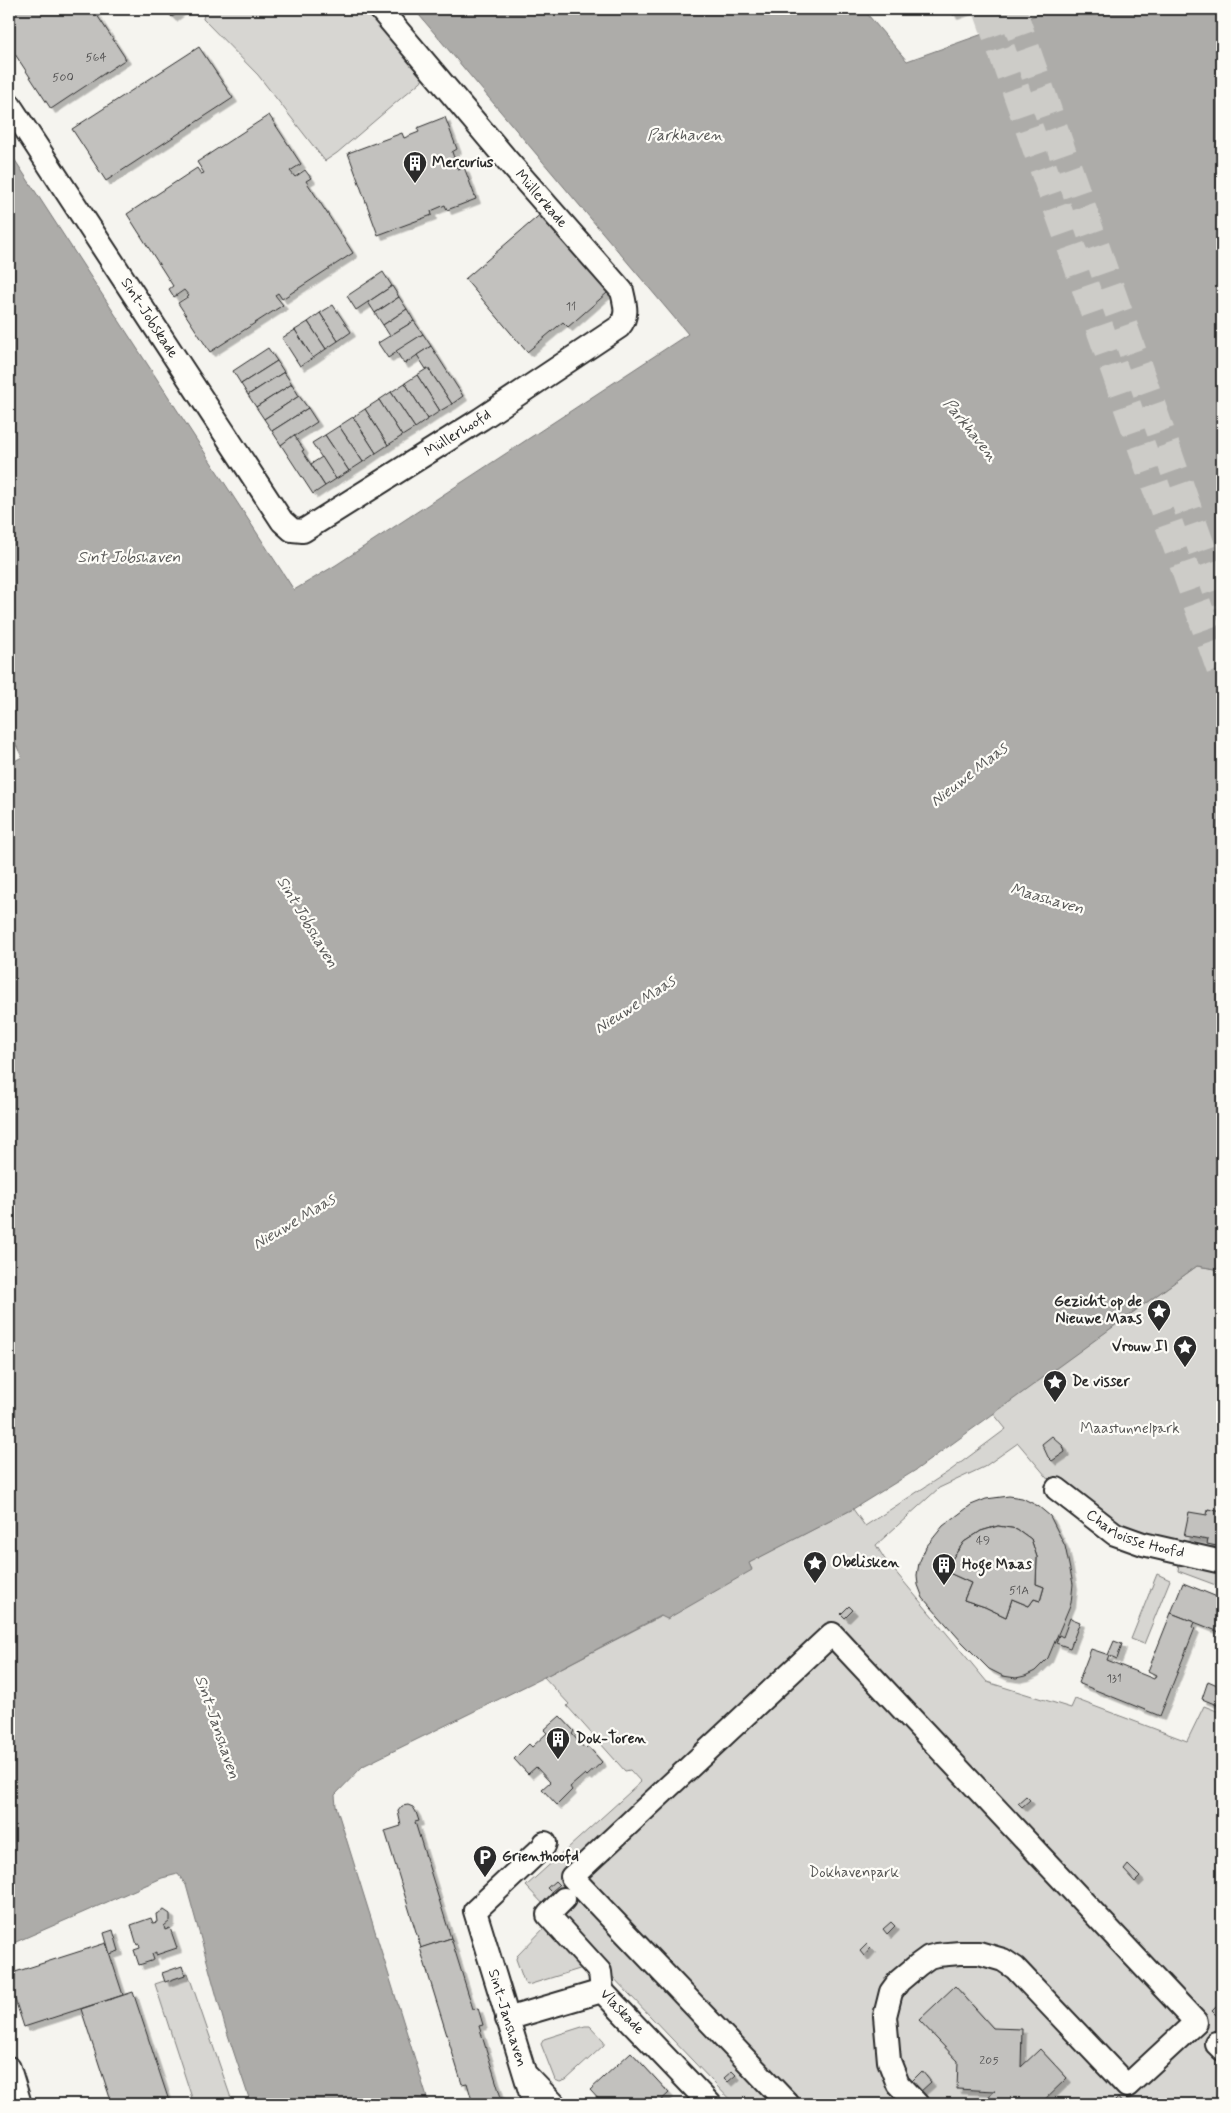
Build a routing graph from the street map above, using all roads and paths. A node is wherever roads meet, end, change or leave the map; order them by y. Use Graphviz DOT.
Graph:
graph roads {
  1 [pos="380,9"];
  2 [pos="9,104"];
  3 [pos="620,326"];
  4 [pos="292,530"];
  5 [pos="1057,1489"];
  6 [pos="1222,1562"];
  7 [pos="545,1843"];
  8 [pos="564,1899"];
  9 [pos="602,1991"];
  10 [pos="507,2018"];
  11 [pos="9,2068"];
  12 [pos="523,2072"];
  13 [pos="20,2104"];
  14 [pos="534,2104"];
  15 [pos="554,2104"];
  16 [pos="710,2104"];
  17 [pos="788,2104"];
  18 [pos="917,2104"];
  1 -- 3 [label="street, Müllerkade"];
  2 -- 4 [label="street, Sint-Jobskade"];
  3 -- 4 [label="street, Müllerhoofd"];
  5 -- 6 [label="street, Charloisse Hoofd"];
  7 -- 10 [label="street, Sint-Janshaven"];
  8 -- 9 [label="street"];
  9 -- 10 [label="street, Vlaskade"];
  9 -- 16 [label="street, Vlaskade"];
  10 -- 12 [label="street, Sint-Janshaven"];
  11 -- 13 [label="street"];
  12 -- 14 [label="street, Sint-Janshaven"];
  12 -- 15 [label="street"];
  17 -- 18 [label="street"];
}
